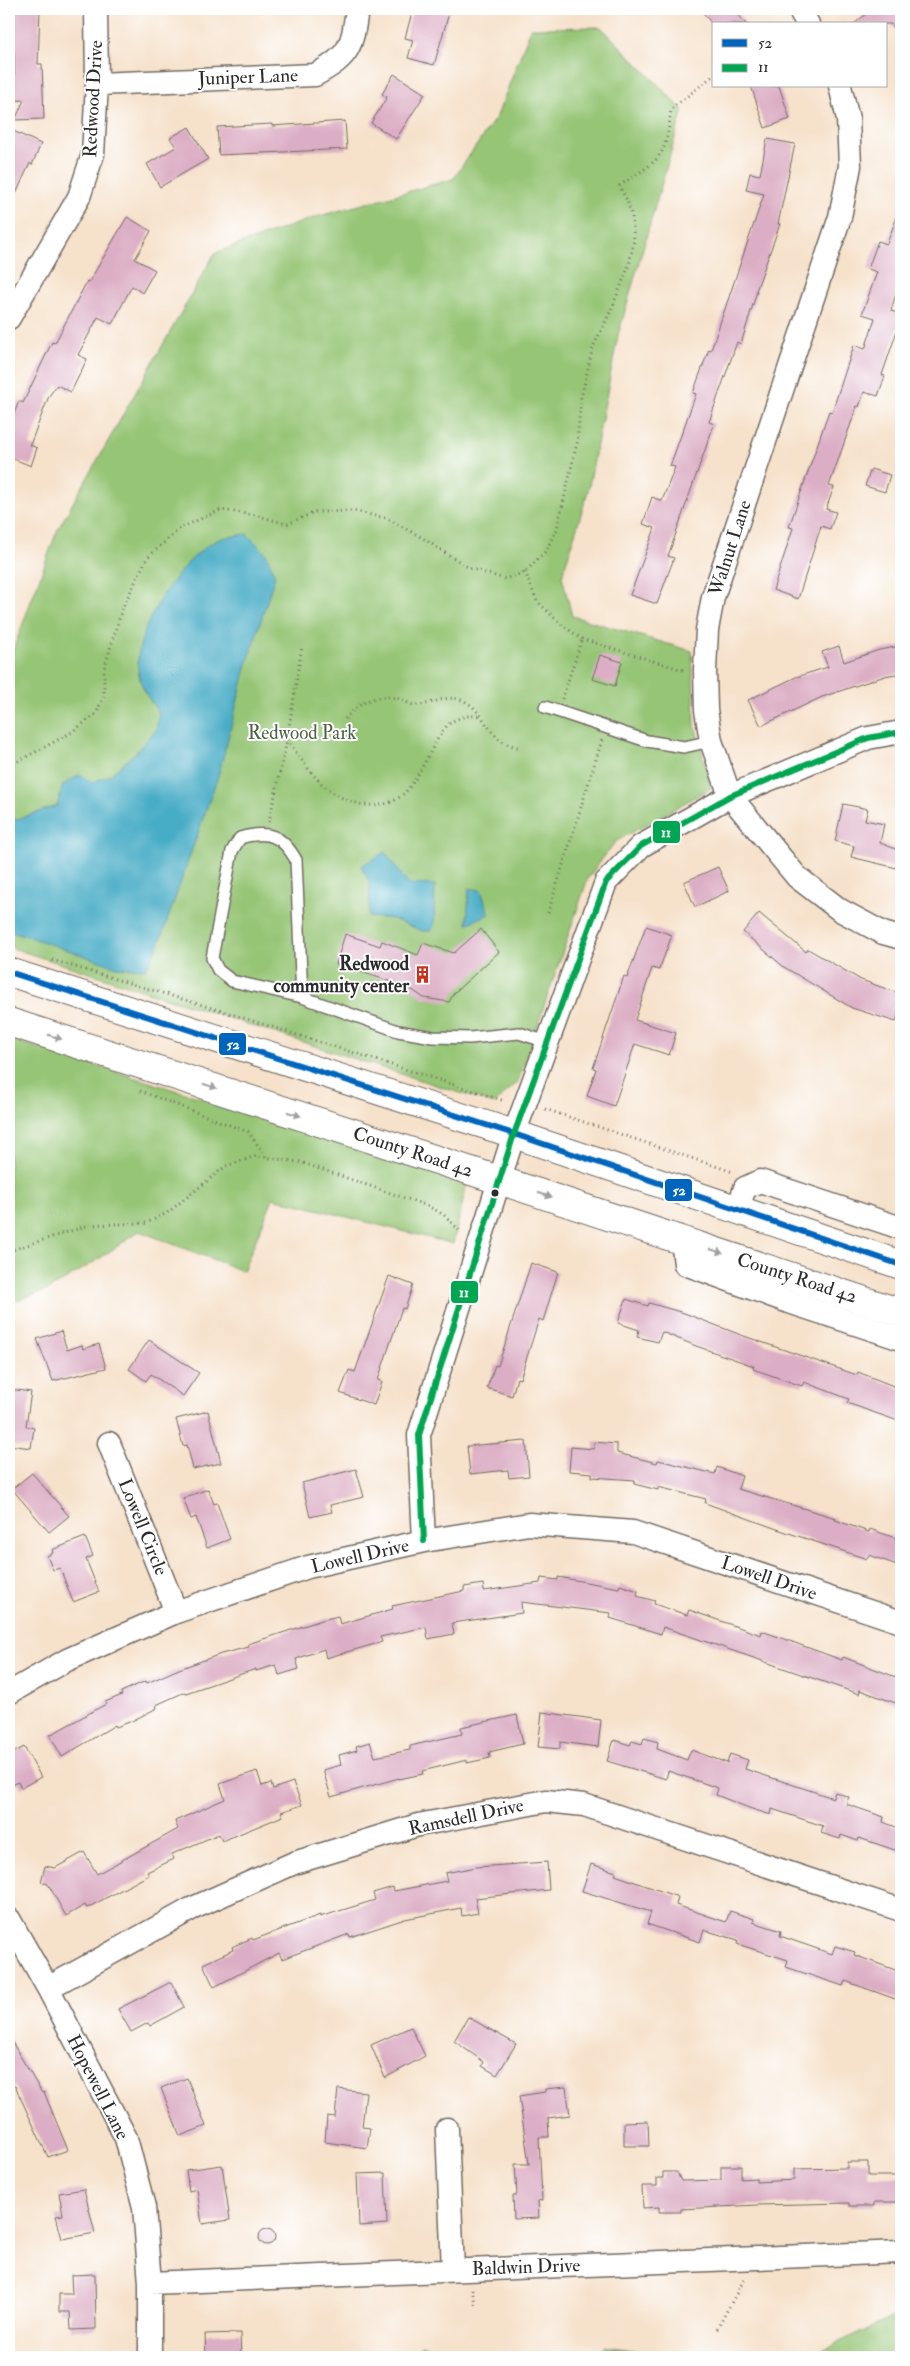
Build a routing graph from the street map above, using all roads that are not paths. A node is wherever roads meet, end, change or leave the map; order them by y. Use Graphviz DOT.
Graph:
graph roads {
  1 [pos="96,9"];
  2 [pos="357,9"];
  3 [pos="799,9"];
  4 [pos="807,22"];
  5 [pos="97,84"];
  6 [pos="840,88"];
  7 [pos="9,318"];
  8 [pos="544,707"];
  9 [pos="901,732"];
  10 [pos="711,741"];
  11 [pos="730,796"];
  12 [pos="901,938"];
  13 [pos="9,972"];
  14 [pos="302,997"];
  15 [pos="9,1022"];
  16 [pos="547,1042"];
  17 [pos="514,1134"];
  18 [pos="499,1180"];
  19 [pos="737,1210"];
  20 [pos="901,1228"];
  21 [pos="682,1240"];
  22 [pos="901,1265"];
  23 [pos="901,1313"];
  24 [pos="901,1339"];
  25 [pos="110,1443"];
  26 [pos="424,1541"];
  27 [pos="176,1612"];
  28 [pos="901,1622"];
  29 [pos="9,1693"];
  30 [pos="901,1910"];
  31 [pos="9,1919"];
  32 [pos="48,1988"];
  33 [pos="447,2130"];
  34 [pos="901,2252"];
  35 [pos="453,2270"];
  36 [pos="150,2283"];
  37 [pos="150,2357"];
  1 -- 5 [label="street, Redwood Drive"];
  2 -- 5 [label="street, Juniper Lane"];
  3 -- 4 [label="street"];
  5 -- 7 [label="street, Redwood Drive"];
  6 -- 10 [label="street, Walnut Lane"];
  8 -- 10 [label="lane"];
  9 -- 11 [label="street"];
  10 -- 11 [label="street, Walnut Lane"];
  11 -- 12 [label="street, Walnut Lane"];
  11 -- 16 [label="street"];
  13 -- 17 [label="highway"];
  14 -- 14 [label="lane"];
  14 -- 16 [label="lane"];
  15 -- 18 [label="highway, County Road 42, one-way"];
  16 -- 17 [label="street"];
  17 -- 18 [label="street"];
  17 -- 19 [label="highway"];
  18 -- 21 [label="highway, County Road 42, one-way"];
  18 -- 26 [label="street"];
  19 -- 20 [label="street"];
  19 -- 22 [label="highway"];
  21 -- 23 [label="highway, County Road 42, one-way"];
  21 -- 24 [label="street"];
  25 -- 27 [label="street, Lowell Circle"];
  26 -- 27 [label="street, Lowell Drive"];
  26 -- 28 [label="street, Lowell Drive"];
  27 -- 29 [label="street, Lowell Drive"];
  30 -- 32 [label="street, Ramsdell Drive"];
  31 -- 32 [label="street, Hopewell Lane"];
  32 -- 36 [label="street, Hopewell Lane"];
  33 -- 35 [label="street"];
  34 -- 35 [label="street, Baldwin Drive"];
  35 -- 36 [label="street, Baldwin Drive"];
  36 -- 37 [label="street, Hopewell Lane"];
}
